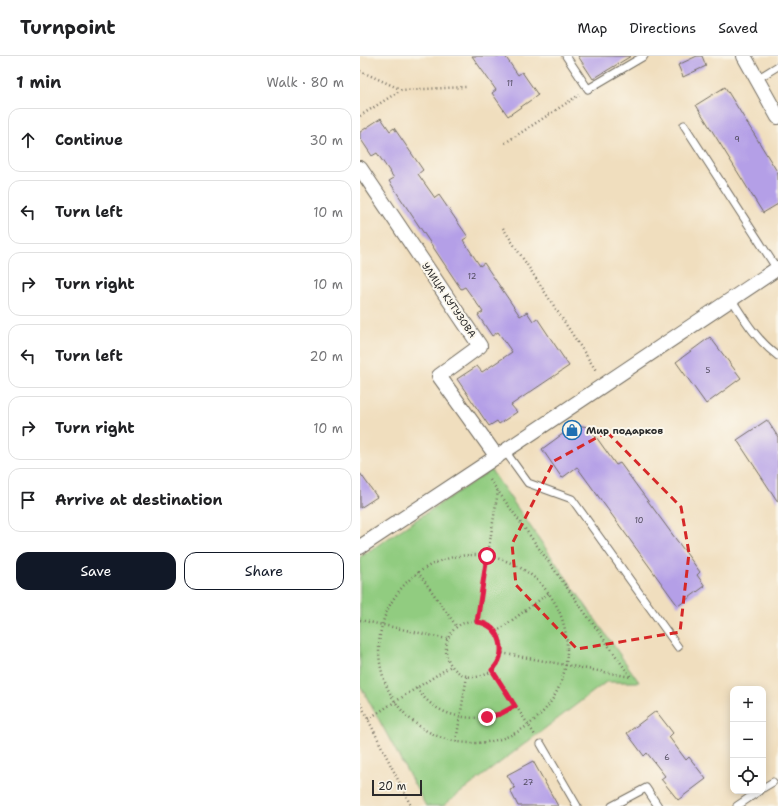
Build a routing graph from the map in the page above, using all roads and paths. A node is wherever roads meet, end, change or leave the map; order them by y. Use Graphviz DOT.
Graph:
graph roads {
  1 [pos="566,56"];
  2 [pos="644,56"];
  3 [pos="744,56"];
  4 [pos="778,66"];
  5 [pos="360,71"];
  6 [pos="757,79"];
  7 [pos="467,87"];
  8 [pos="588,89"];
  9 [pos="401,90"];
  10 [pos="360,116"];
  11 [pos="778,117"];
  12 [pos="684,125"];
  13 [pos="505,143"];
  14 [pos="360,168"];
  15 [pos="503,228"];
  16 [pos="777,268"];
  17 [pos="732,300"];
  18 [pos="778,356"];
  19 [pos="605,384"];
  20 [pos="501,454"];
  21 [pos="490,480"];
  22 [pos="498,491"];
  23 [pos="360,547"];
  24 [pos="487,556"];
  25 [pos="418,572"];
  26 [pos="549,593"];
  27 [pos="360,620"];
  28 [pos="477,622"];
  29 [pos="382,624"];
  30 [pos="457,627"];
  31 [pos="496,632"];
  32 [pos="448,639"];
  33 [pos="678,647"];
  34 [pos="501,654"];
  35 [pos="451,666"];
  36 [pos="566,666"];
  37 [pos="492,670"];
  38 [pos="467,676"];
  39 [pos="416,688"];
  40 [pos="395,701"];
  41 [pos="360,703"];
  42 [pos="515,706"];
  43 [pos="460,717"];
  44 [pos="368,719"];
  45 [pos="528,725"];
  46 [pos="456,741"];
  47 [pos="540,744"];
  48 [pos="773,782"];
  49 [pos="766,786"];
  50 [pos="755,794"];
  51 [pos="411,806"];
  52 [pos="577,806"];
  53 [pos="612,806"];
  54 [pos="658,806"];
  55 [pos="737,806"];
  1 -- 8 [label="lane"];
  2 -- 8 [label="lane"];
  3 -- 6 [label="street"];
  4 -- 6 [label="lane"];
  5 -- 9 [label="path"];
  6 -- 11 [label="street"];
  7 -- 9 [label="path"];
  8 -- 13 [label="path"];
  9 -- 10 [label="path"];
  12 -- 16 [label="lane"];
  14 -- 20 [label="street, УЛИЦА КУТУЗОВА"];
  15 -- 19 [label="path"];
  16 -- 17 [label="street"];
  17 -- 18 [label="lane"];
  17 -- 19 [label="street"];
  19 -- 20 [label="street"];
  20 -- 23 [label="street"];
  20 -- 33 [label="lane"];
  21 -- 22 [label="path"];
  22 -- 24 [label="path"];
  22 -- 36 [label="path"];
  24 -- 25 [label="path"];
  24 -- 26 [label="path"];
  24 -- 28 [label="path"];
  25 -- 29 [label="path"];
  25 -- 30 [label="path"];
  26 -- 31 [label="path"];
  26 -- 36 [label="path"];
  27 -- 29 [label="path"];
  28 -- 30 [label="path"];
  28 -- 31 [label="path"];
  29 -- 32 [label="path"];
  29 -- 40 [label="path"];
  30 -- 32 [label="path"];
  31 -- 34 [label="path"];
  32 -- 35 [label="path"];
  34 -- 36 [label="path"];
  34 -- 37 [label="path"];
  35 -- 38 [label="path"];
  35 -- 39 [label="path"];
  36 -- 45 [label="path"];
  37 -- 38 [label="path"];
  37 -- 42 [label="path"];
  38 -- 43 [label="path"];
  39 -- 40 [label="path"];
  39 -- 43 [label="path"];
  40 -- 44 [label="path"];
  40 -- 46 [label="path"];
  41 -- 44 [label="path"];
  42 -- 43 [label="path"];
  42 -- 45 [label="path"];
  43 -- 46 [label="path"];
  44 -- 51 [label="path"];
  45 -- 46 [label="path"];
  45 -- 47 [label="path"];
  47 -- 52 [label="lane"];
  48 -- 49 [label="lane"];
  50 -- 55 [label="lane"];
  53 -- 54 [label="lane"];
}
